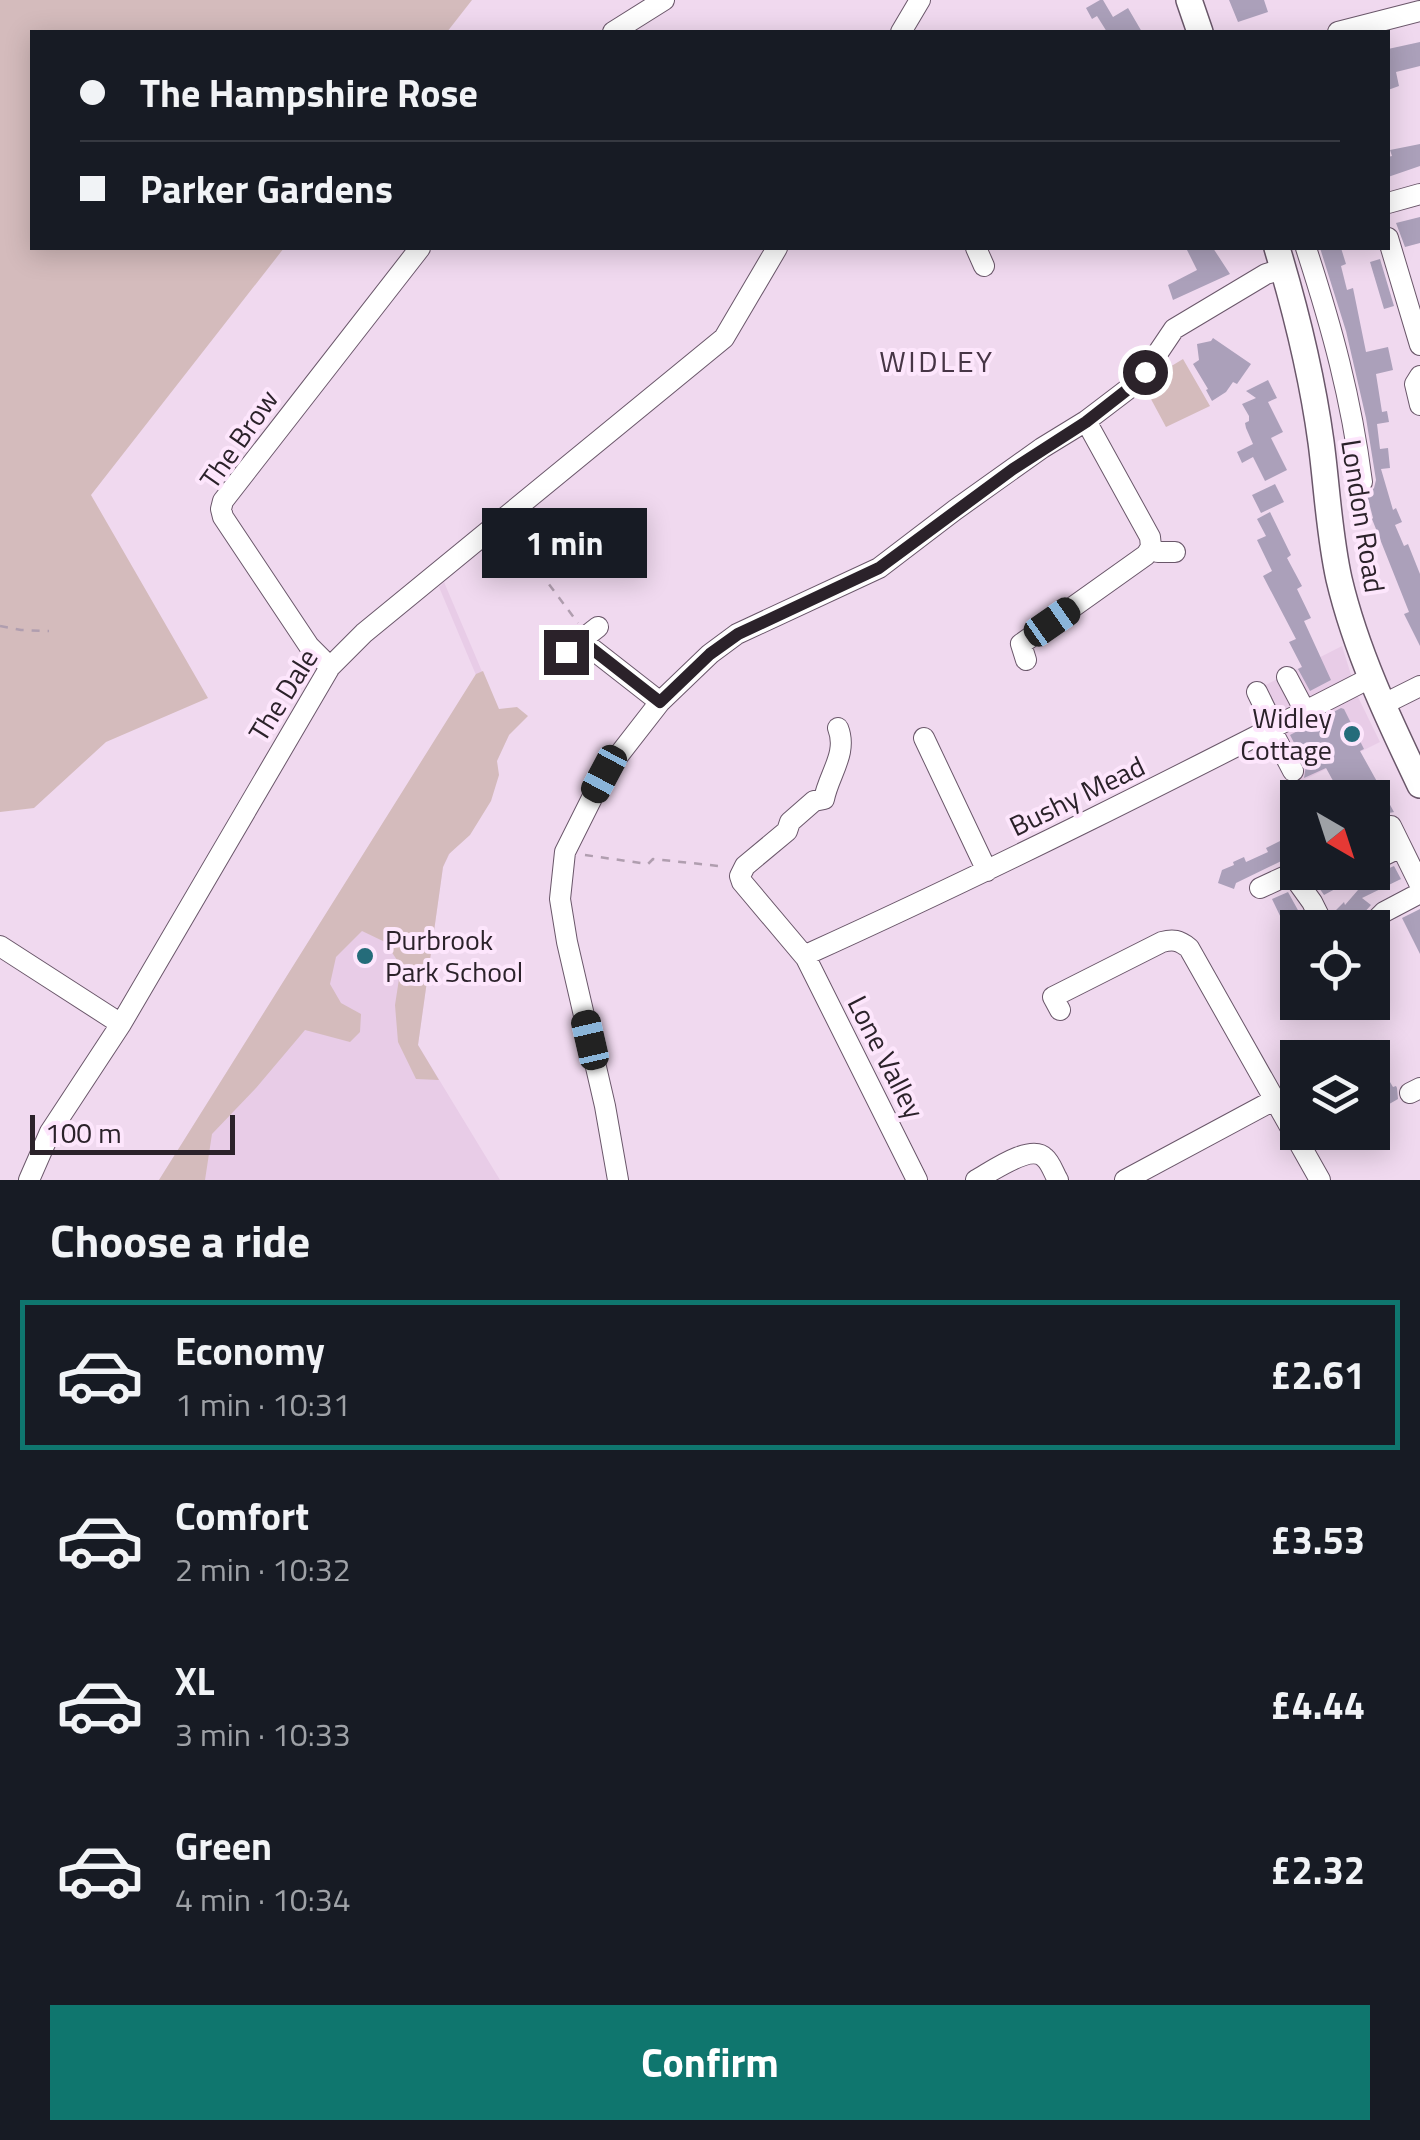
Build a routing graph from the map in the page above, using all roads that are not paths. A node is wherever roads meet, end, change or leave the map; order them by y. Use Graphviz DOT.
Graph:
graph roads {
  1 [pos="664,0"];
  2 [pos="920,0"];
  3 [pos="1189,0"];
  4 [pos="1420,11"];
  5 [pos="616,30"];
  6 [pos="902,30"];
  7 [pos="1199,30"];
  8 [pos="1346,30"];
  9 [pos="1420,194"];
  10 [pos="1390,202"];
  11 [pos="1390,245"];
  12 [pos="418,250"];
  13 [pos="777,250"];
  14 [pos="1307,250"];
  15 [pos="1280,258"];
  16 [pos="1420,345"];
  17 [pos="1420,376"];
  18 [pos="1420,405"];
  19 [pos="1086,422"];
  20 [pos="1362,482"];
  21 [pos="1151,547"];
  22 [pos="1175,552"];
  23 [pos="584,639"];
  24 [pos="1018,651"];
  25 [pos="330,667"];
  26 [pos="1287,678"];
  27 [pos="1370,678"];
  28 [pos="1420,686"];
  29 [pos="1257,692"];
  30 [pos="660,702"];
  31 [pos="1382,705"];
  32 [pos="1305,712"];
  33 [pos="838,728"];
  34 [pos="1273,728"];
  35 [pos="924,738"];
  36 [pos="1293,771"];
  37 [pos="1420,786"];
  38 [pos="1391,826"];
  39 [pos="1401,847"];
  40 [pos="1390,854"];
  41 [pos="987,871"];
  42 [pos="1280,879"];
  43 [pos="1420,885"];
  44 [pos="1260,888"];
  45 [pos="1420,893"];
  46 [pos="1388,910"];
  47 [pos="0,946"];
  48 [pos="806,958"];
  49 [pos="1054,998"];
  50 [pos="121,1024"];
  51 [pos="1274,1100"];
  52 [pos="28,1180"];
  53 [pos="618,1180"];
  54 [pos="917,1180"];
  55 [pos="976,1180"];
  56 [pos="1058,1180"];
  57 [pos="1125,1180"];
  58 [pos="1320,1180"];
  1 -- 5 [label="street"];
  2 -- 6 [label="street"];
  3 -- 7 [label="main road"];
  4 -- 8 [label="street"];
  9 -- 10 [label="street"];
  11 -- 16 [label="street"];
  12 -- 25 [label="street, The Brow"];
  13 -- 25 [label="street, The Dale"];
  14 -- 20 [label="street"];
  15 -- 19 [label="street"];
  15 -- 27 [label="main road, London Road"];
  17 -- 18 [label="street"];
  19 -- 21 [label="street"];
  19 -- 30 [label="street"];
  21 -- 22 [label="street"];
  21 -- 24 [label="street"];
  23 -- 30 [label="street"];
  25 -- 50 [label="street, The Dale"];
  26 -- 32 [label="street"];
  27 -- 31 [label="main road, London Road"];
  27 -- 32 [label="street, Bushy Mead"];
  28 -- 31 [label="street"];
  29 -- 34 [label="street"];
  30 -- 53 [label="street"];
  31 -- 37 [label="main road, London Road"];
  32 -- 34 [label="street, Bushy Mead"];
  33 -- 48 [label="street, Lone Valley"];
  34 -- 36 [label="street"];
  34 -- 41 [label="street, Bushy Mead"];
  35 -- 41 [label="street"];
  38 -- 39 [label="street"];
  39 -- 40 [label="street"];
  39 -- 43 [label="street"];
  41 -- 48 [label="street, Bushy Mead"];
  42 -- 44 [label="street"];
  45 -- 46 [label="street"];
  47 -- 50 [label="street"];
  48 -- 54 [label="street, Lone Valley"];
  49 -- 51 [label="street"];
  50 -- 52 [label="street, The Dale"];
  51 -- 57 [label="street"];
  51 -- 58 [label="street"];
  55 -- 56 [label="street"];
}
